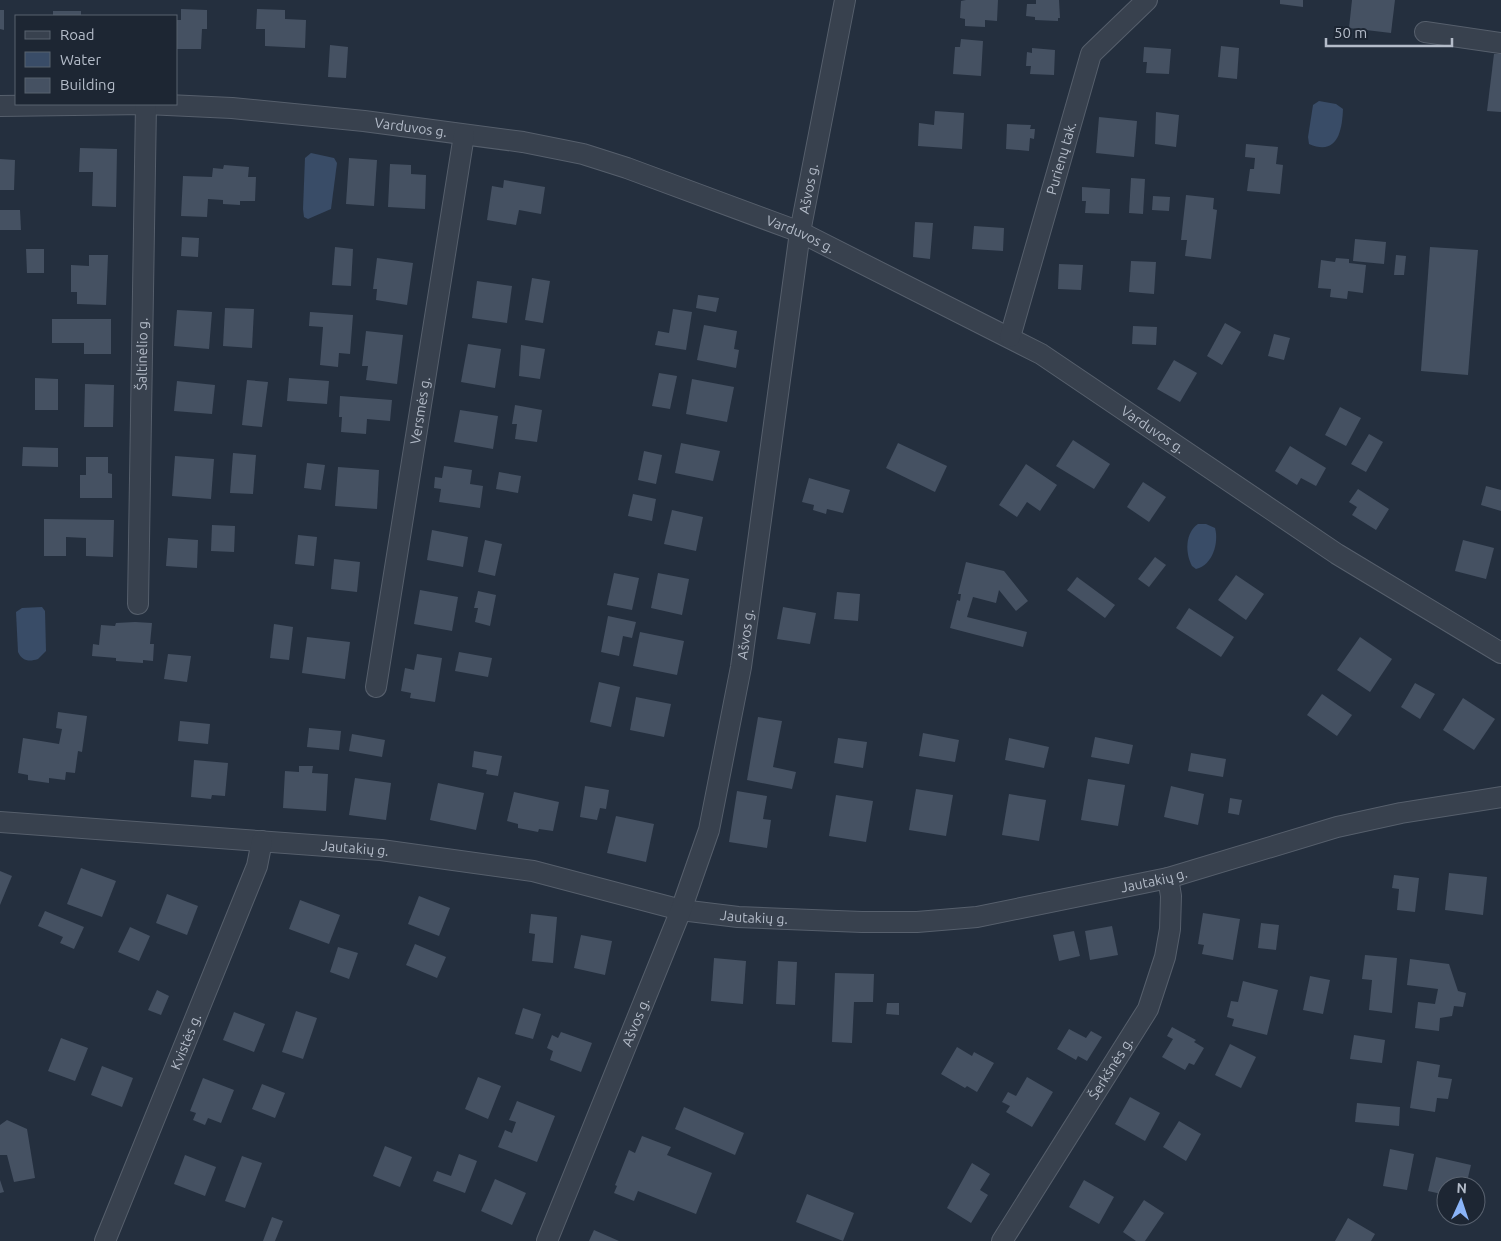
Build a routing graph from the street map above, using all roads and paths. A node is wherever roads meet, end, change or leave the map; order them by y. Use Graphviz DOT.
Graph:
graph roads {
  1 [pos="845,0"];
  2 [pos="1147,0"];
  3 [pos="1425,32"];
  4 [pos="1501,43"];
  5 [pos="73,105"];
  6 [pos="146,105"];
  7 [pos="168,105"];
  8 [pos="0,106"];
  9 [pos="464,134"];
  10 [pos="800,232"];
  11 [pos="1010,337"];
  12 [pos="138,604"];
  13 [pos="1501,653"];
  14 [pos="376,687"];
  15 [pos="1501,797"];
  16 [pos="0,822"];
  17 [pos="262,842"];
  18 [pos="1168,878"];
  19 [pos="681,910"];
  20 [pos="105,1241"];
  21 [pos="547,1241"];
  22 [pos="1002,1241"];
  1 -- 10 [label="street, Ašvos g."];
  2 -- 11 [label="street, Purienų tak."];
  3 -- 4 [label="street"];
  5 -- 8 [label="street, Varduvos g."];
  6 -- 12 [label="street, Šaltinėlio g."];
  7 -- 9 [label="street, Varduvos g."];
  9 -- 10 [label="street, Varduvos g."];
  9 -- 14 [label="street, Versmės g."];
  10 -- 11 [label="street, Varduvos g."];
  10 -- 19 [label="street, Ašvos g."];
  11 -- 13 [label="street, Varduvos g."];
  15 -- 18 [label="street, Jautakių g."];
  16 -- 17 [label="street, Jautakių g."];
  17 -- 19 [label="street, Jautakių g."];
  17 -- 20 [label="street, Kvistės g."];
  18 -- 19 [label="street, Jautakių g."];
  18 -- 22 [label="street, Šerkšnės g."];
  19 -- 21 [label="street, Ašvos g."];
}
